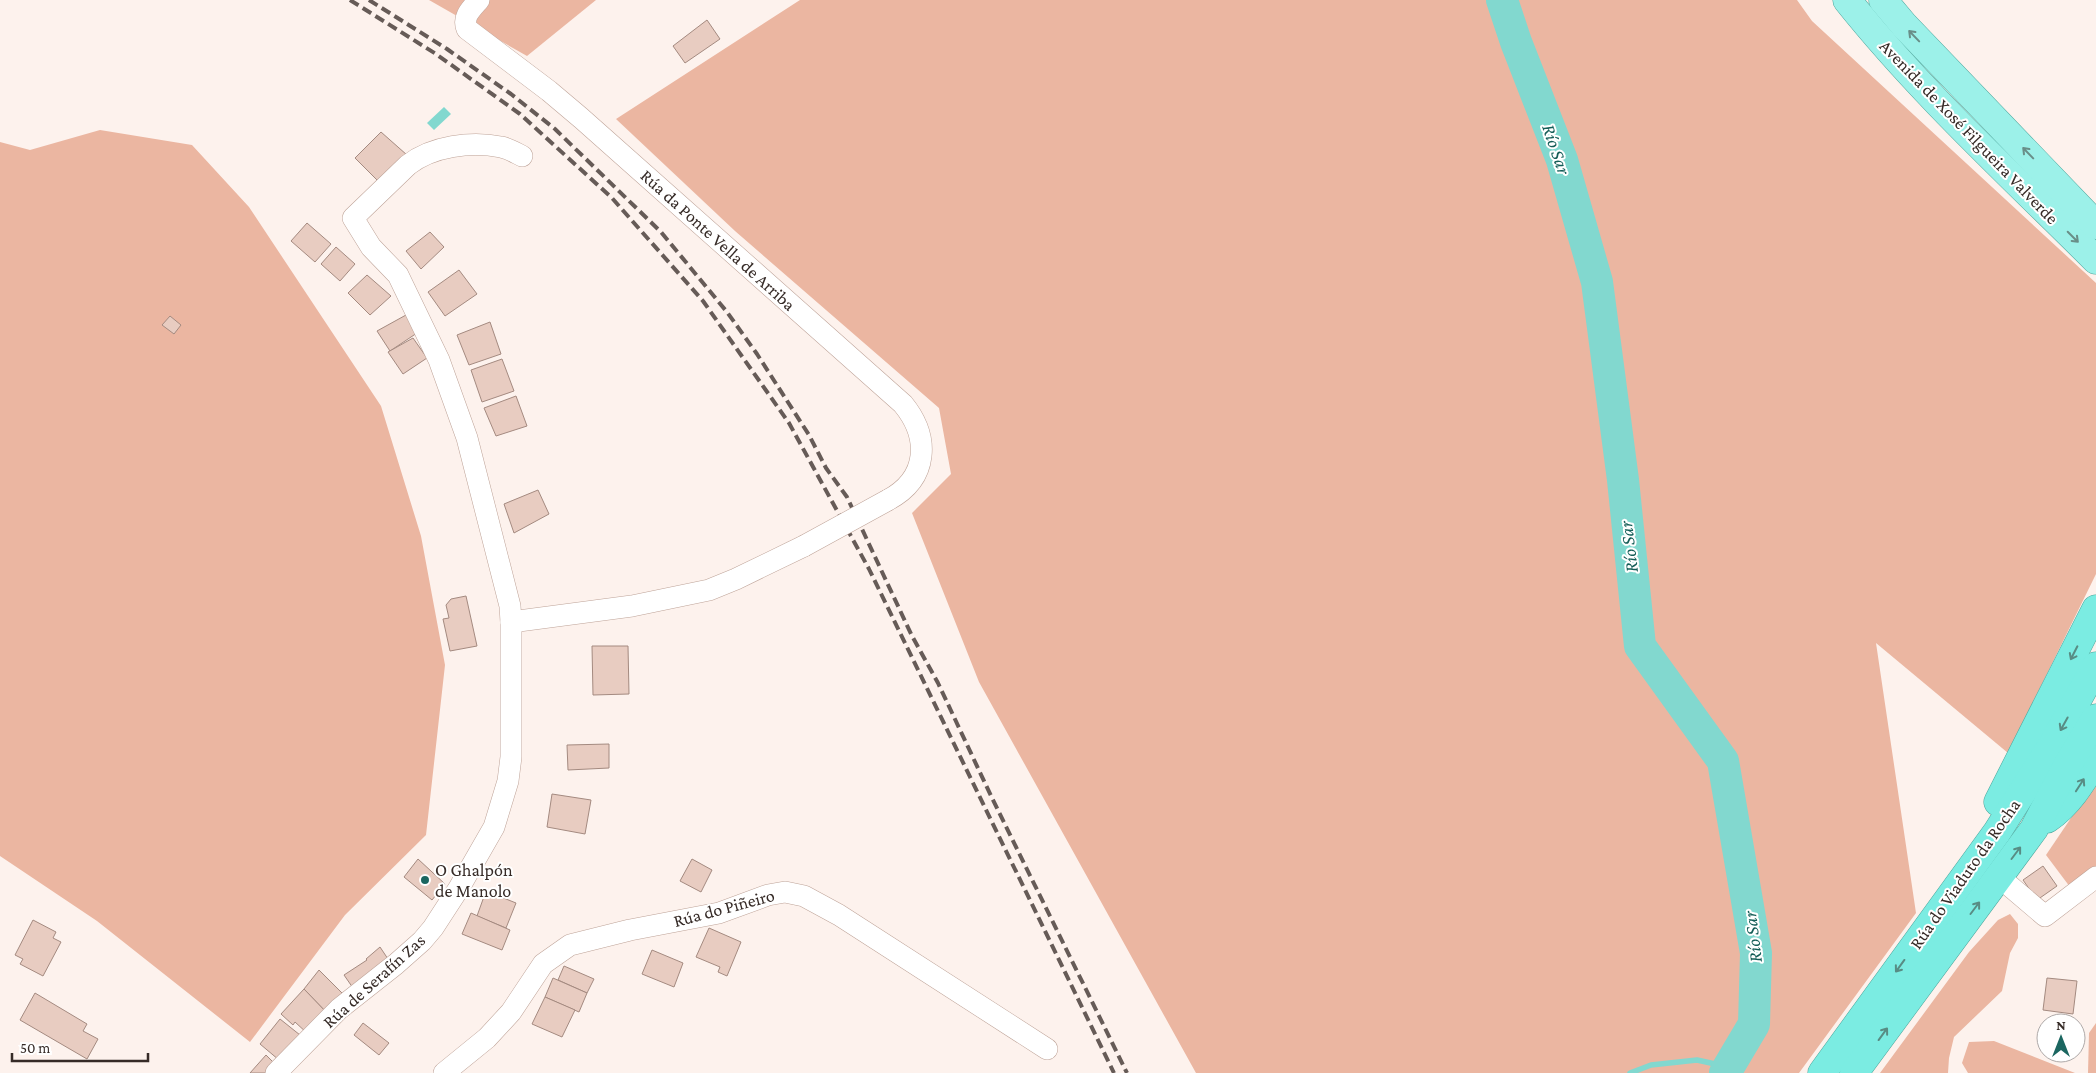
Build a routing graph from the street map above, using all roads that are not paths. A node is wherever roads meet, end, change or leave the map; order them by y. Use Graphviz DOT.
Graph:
graph roads {
  1 [pos="479,0"];
  2 [pos="1847,0"];
  3 [pos="1883,0"];
  4 [pos="522,156"];
  5 [pos="2062,188"];
  6 [pos="2096,214"];
  7 [pos="2096,225"];
  8 [pos="2096,260"];
  9 [pos="2096,609"];
  10 [pos="512,622"];
  11 [pos="2096,666"];
  12 [pos="2096,718"];
  13 [pos="2096,760"];
  14 [pos="2034,829"];
  15 [pos="1998,876"];
  16 [pos="2096,878"];
  17 [pos="1960,885"];
  18 [pos="1941,933"];
  19 [pos="1046,1050"];
  20 [pos="276,1073"];
  21 [pos="444,1073"];
  22 [pos="1822,1073"];
  23 [pos="1854,1073"];
  1 -- 10 [label="street, Rúa da Ponte Vella de Arriba, bridge"];
  2 -- 8 [label="main road, Avenida de Xosé Filgueira Valverde, one-way"];
  5 -- 3 [label="main road, Avenida de Xosé Filgueira Valverde, one-way"];
  4 -- 10 [label="street, Rúa de Serafín Zas"];
  5 -- 6 [label="main road"];
  5 -- 7 [label="main road, Avenida de Xosé Filgueira Valverde"];
  9 -- 17 [label="highway, one-way"];
  10 -- 20 [label="street, Rúa de Serafín Zas"];
  11 -- 17 [label="highway, Rúa do Viaduto da Rocha, one-way"];
  12 -- 14 [label="highway, Rúa do Viaduto da Rocha"];
  14 -- 13 [label="highway, one-way"];
  15 -- 14 [label="highway, Rúa do Viaduto da Rocha, one-way"];
  15 -- 16 [label="street"];
  18 -- 15 [label="highway, Rúa do Viaduto da Rocha, one-way"];
  17 -- 18 [label="highway, Rúa do Viaduto da Rocha"];
  18 -- 22 [label="highway, Rúa do Viaduto da Rocha, one-way"];
  23 -- 18 [label="highway, Rúa do Viaduto da Rocha, one-way"];
  19 -- 21 [label="street, Rúa do Piñeiro"];
}
